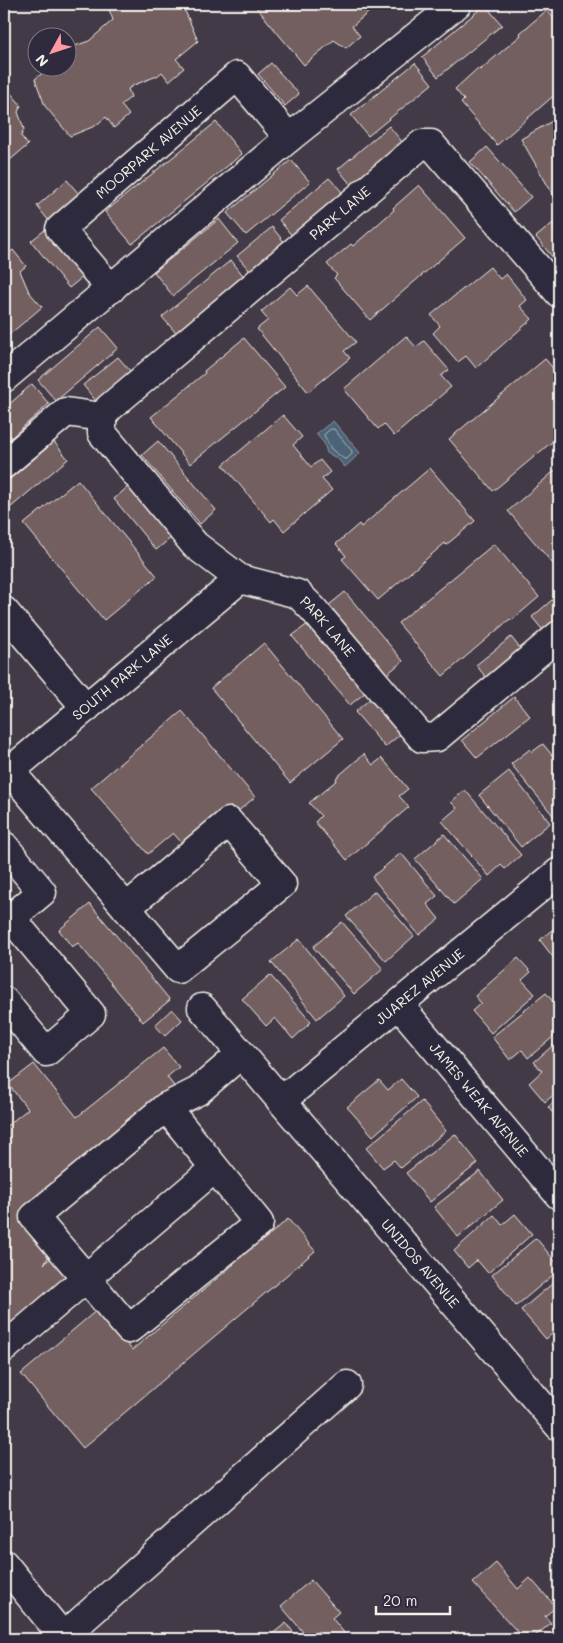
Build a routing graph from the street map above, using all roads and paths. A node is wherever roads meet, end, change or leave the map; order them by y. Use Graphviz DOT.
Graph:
graph roads {
  1 [pos="457,4"];
  2 [pos="289,138"];
  3 [pos="111,289"];
  4 [pos="559,293"];
  5 [pos="4,378"];
  6 [pos="102,417"];
  7 [pos="4,464"];
  8 [pos="240,578"];
  9 [pos="4,611"];
  10 [pos="559,635"];
  11 [pos="86,708"];
  12 [pos="7,774"];
  13 [pos="4,846"];
  14 [pos="559,872"];
  15 [pos="126,908"];
  16 [pos="7,913"];
  17 [pos="4,1001"];
  18 [pos="399,1005"];
  19 [pos="202,1008"];
  20 [pos="241,1054"];
  21 [pos="281,1102"];
  22 [pos="166,1107"];
  23 [pos="215,1168"];
  24 [pos="559,1195"];
  25 [pos="86,1278"];
  26 [pos="4,1348"];
  27 [pos="347,1385"];
  28 [pos="559,1426"];
  29 [pos="4,1564"];
  30 [pos="64,1638"];
  1 -- 2 [label="street"];
  2 -- 3 [label="street"];
  2 -- 3 [label="street, MOORPARK AVENUE"];
  3 -- 5 [label="street"];
  4 -- 6 [label="street, PARK LANE"];
  6 -- 7 [label="street"];
  6 -- 8 [label="street, PARK LANE"];
  8 -- 10 [label="street, PARK LANE"];
  8 -- 11 [label="street, SOUTH PARK LANE"];
  9 -- 11 [label="street"];
  11 -- 12 [label="street, SOUTH PARK LANE"];
  12 -- 15 [label="street"];
  13 -- 16 [label="street"];
  14 -- 18 [label="street, JUAREZ AVENUE"];
  15 -- 15 [label="street"];
  16 -- 17 [label="street"];
  18 -- 21 [label="street, JUAREZ AVENUE"];
  18 -- 24 [label="street, JAMES WEAK AVENUE"];
  19 -- 20 [label="street, UNIDOS AVENUE"];
  20 -- 21 [label="street, UNIDOS AVENUE"];
  20 -- 22 [label="street"];
  21 -- 28 [label="street, UNIDOS AVENUE"];
  22 -- 23 [label="street"];
  22 -- 25 [label="street"];
  23 -- 25 [label="street"];
  23 -- 25 [label="street"];
  25 -- 26 [label="street"];
  27 -- 30 [label="street"];
  29 -- 30 [label="street"];
}
